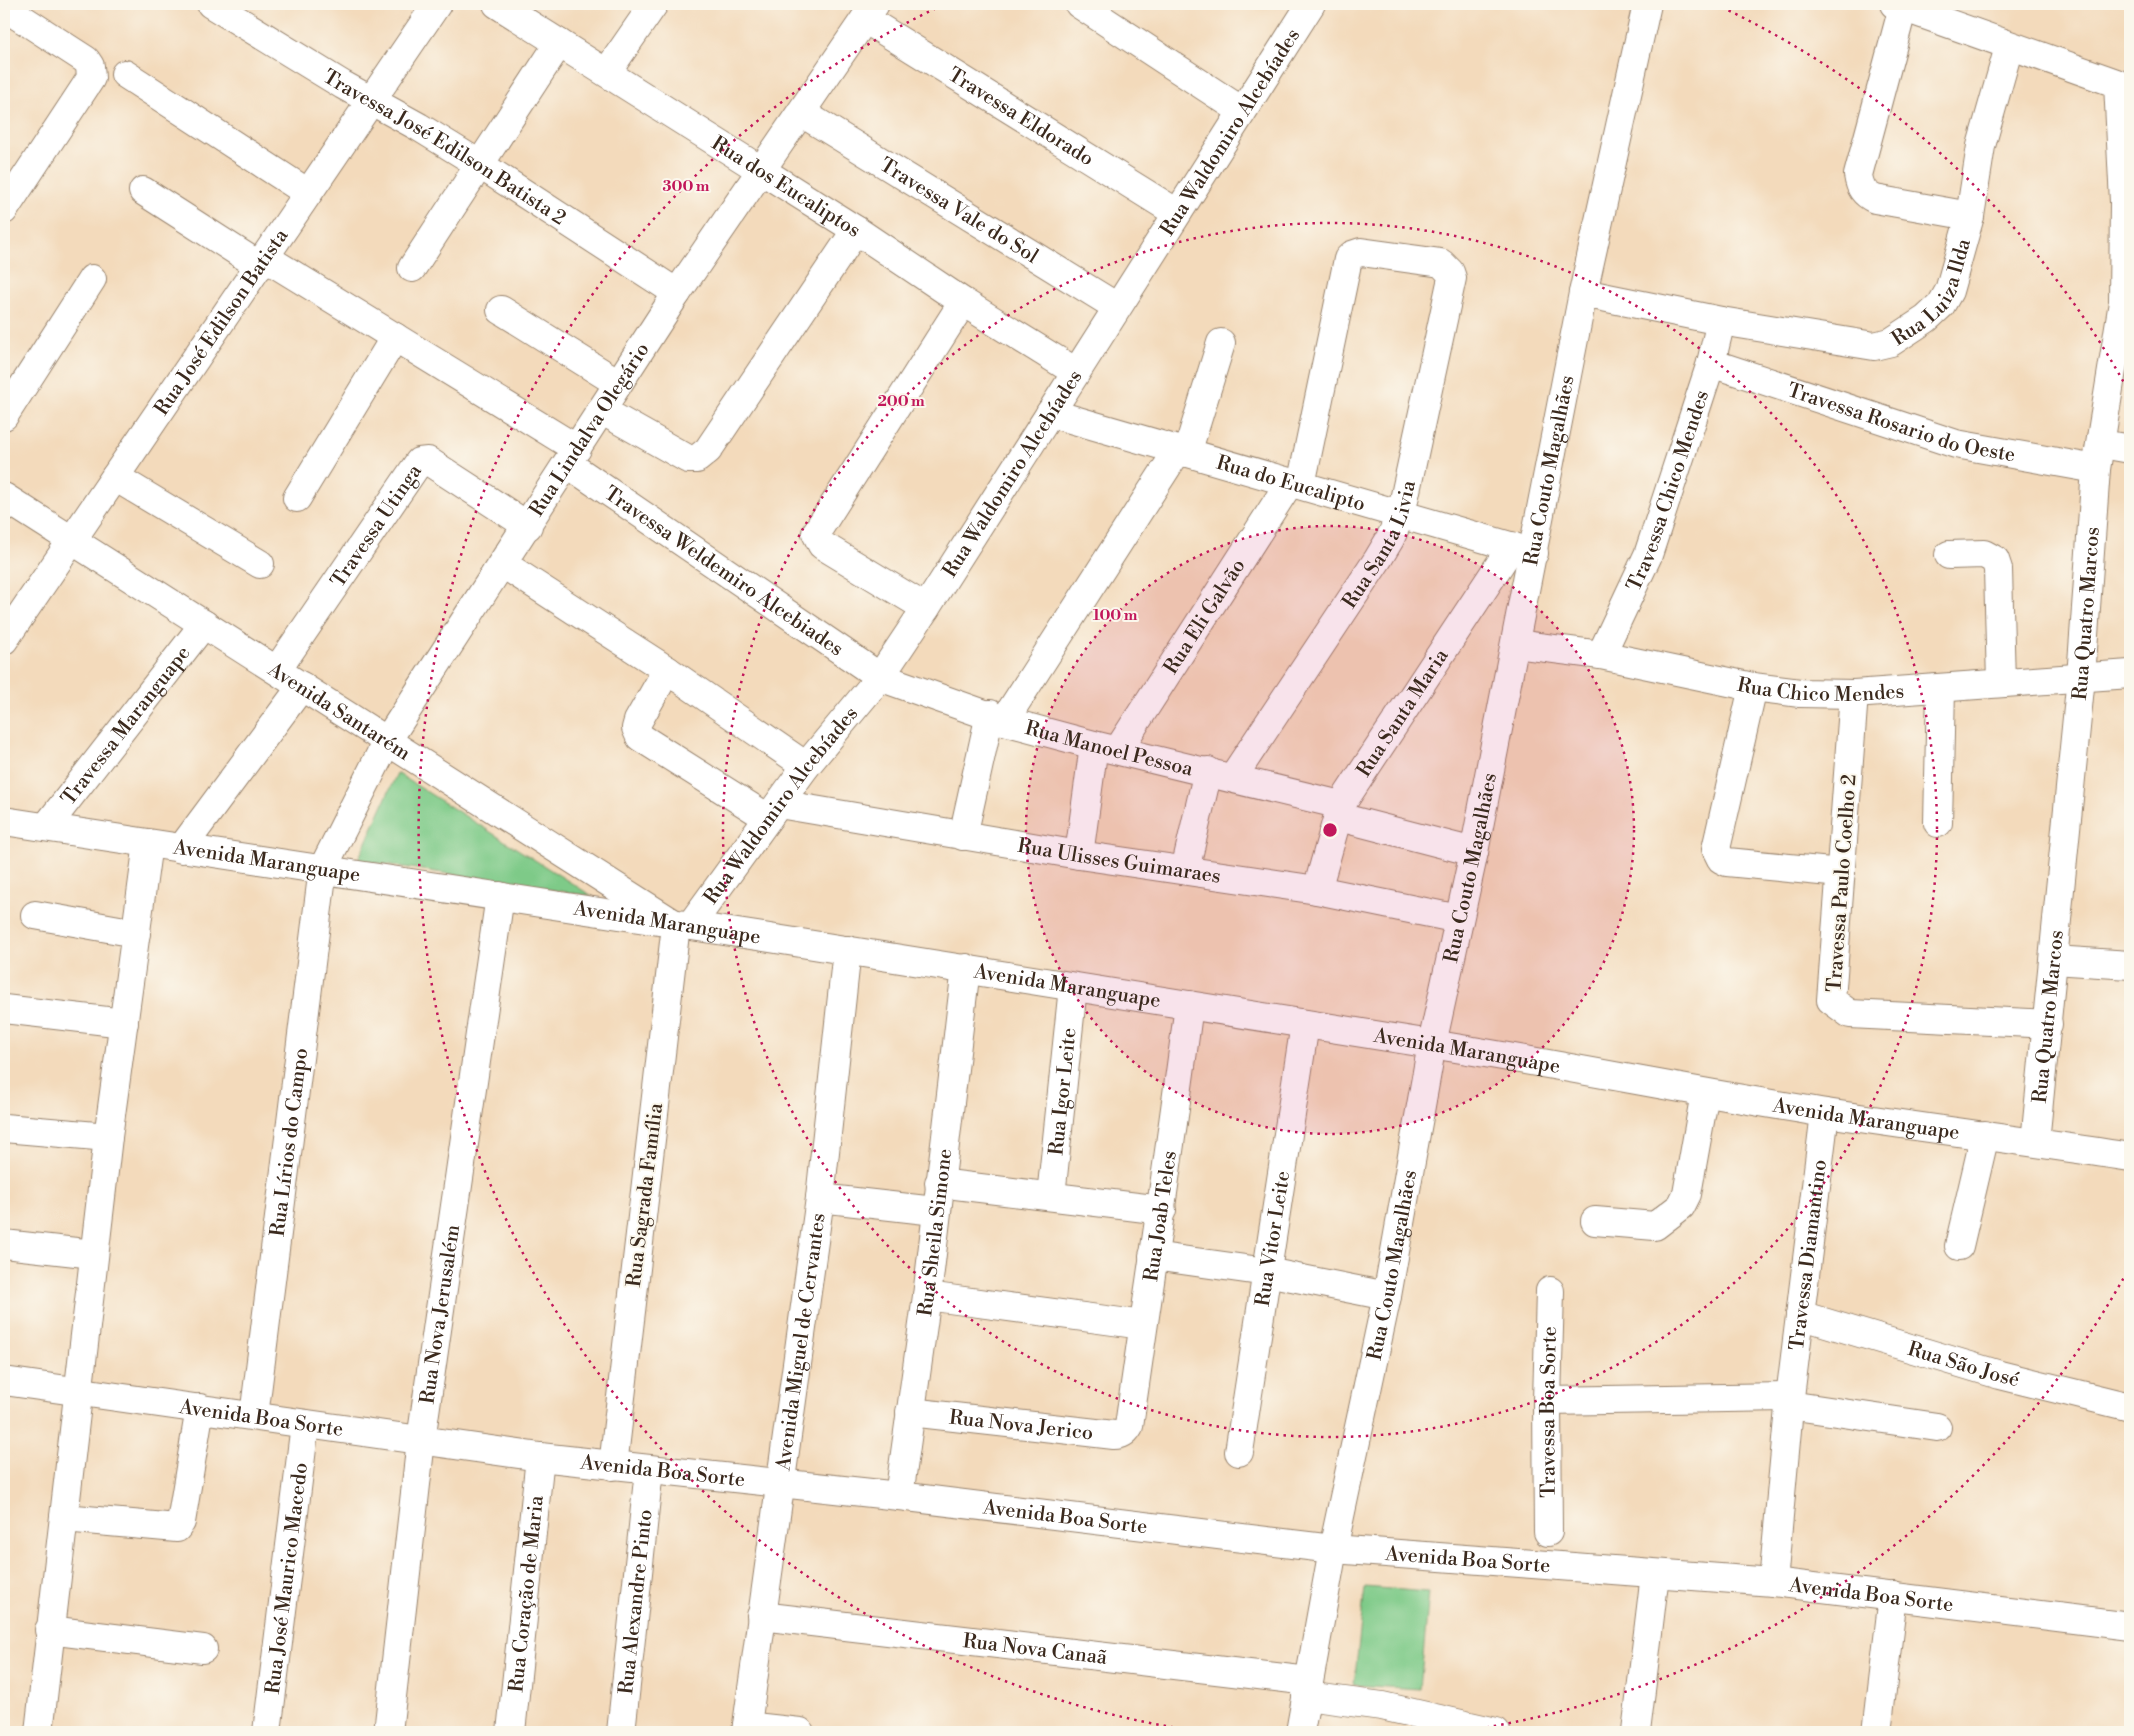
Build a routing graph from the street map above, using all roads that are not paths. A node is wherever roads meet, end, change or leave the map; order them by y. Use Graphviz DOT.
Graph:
graph roads {
  1 [pos="211,4"];
  2 [pos="437,4"];
  3 [pos="497,4"];
  4 [pos="654,4"];
  5 [pos="1079,4"];
  6 [pos="1647,4"];
  7 [pos="1304,6"];
  8 [pos="1898,6"];
  9 [pos="4,7"];
  10 [pos="870,12"];
  11 [pos="559,43"];
  12 [pos="2009,47"];
  13 [pos="607,72"];
  14 [pos="125,74"];
  15 [pos="2124,86"];
  16 [pos="371,101"];
  17 [pos="1242,111"];
  18 [pos="802,113"];
  19 [pos="480,164"];
  20 [pos="760,169"];
  21 [pos="143,191"];
  22 [pos="308,194"];
  23 [pos="4,210"];
  24 [pos="1176,213"];
  25 [pos="1970,216"];
  26 [pos="856,230"];
  27 [pos="263,262"];
  28 [pos="412,268"];
  29 [pos="92,278"];
  30 [pos="1452,278"];
  31 [pos="677,293"];
  32 [pos="1583,293"];
  33 [pos="963,302"];
  34 [pos="1117,307"];
  35 [pos="501,310"];
  36 [pos="1722,321"];
  37 [pos="395,337"];
  38 [pos="1221,343"];
  39 [pos="1711,364"];
  40 [pos="1076,372"];
  41 [pos="618,383"];
  42 [pos="601,410"];
  43 [pos="1050,413"];
  44 [pos="4,416"];
  45 [pos="2130,449"];
  46 [pos="1183,451"];
  47 [pos="572,456"];
  48 [pos="2099,457"];
  49 [pos="115,477"];
  50 [pos="1296,484"];
  51 [pos="4,497"];
  52 [pos="297,498"];
  53 [pos="1400,514"];
  54 [pos="528,526"];
  55 [pos="72,542"];
  56 [pos="1523,549"];
  57 [pos="1949,555"];
  58 [pos="260,564"];
  59 [pos="503,564"];
  60 [pos="926,608"];
  61 [pos="204,624"];
  62 [pos="4,640"];
  63 [pos="1515,644"];
  64 [pos="1601,656"];
  65 [pos="277,670"];
  66 [pos="667,670"];
  67 [pos="2130,674"];
  68 [pos="880,677"];
  69 [pos="2081,678"];
  70 [pos="2001,683"];
  71 [pos="302,686"];
  72 [pos="1753,688"];
  73 [pos="1941,688"];
  74 [pos="1854,694"];
  75 [pos="997,718"];
  76 [pos="387,741"];
  77 [pos="1106,747"];
  78 [pos="806,766"];
  79 [pos="1220,774"];
  80 [pos="773,811"];
  81 [pos="1340,811"];
  82 [pos="4,820"];
  83 [pos="1938,823"];
  84 [pos="46,827"];
  85 [pos="963,836"];
  86 [pos="148,843"];
  87 [pos="181,849"];
  88 [pos="1474,852"];
  89 [pos="1079,855"];
  90 [pos="323,868"];
  91 [pos="1185,870"];
  92 [pos="1841,872"];
  93 [pos="1317,890"];
  94 [pos="500,896"];
  95 [pos="35,916"];
  96 [pos="1459,919"];
  97 [pos="683,925"];
  98 [pos="136,933"];
  99 [pos="847,950"];
  100 [pos="2054,960"];
  101 [pos="2130,965"];
  102 [pos="966,968"];
  103 [pos="1073,987"];
  104 [pos="1189,1005"];
  105 [pos="4,1009"];
  106 [pos="124,1023"];
  107 [pos="1305,1024"];
  108 [pos="2048,1024"];
  109 [pos="1432,1044"];
  110 [pos="1705,1093"];
  111 [pos="1826,1113"];
  112 [pos="4,1128"];
  113 [pos="1985,1135"];
  114 [pos="108,1137"];
  115 [pos="2035,1142"];
  116 [pos="2130,1157"];
  117 [pos="939,1183"];
  118 [pos="1051,1196"];
  119 [pos="820,1198"];
  120 [pos="1162,1210"];
  121 [pos="936,1211"];
  122 [pos="1595,1221"];
  123 [pos="4,1244"];
  124 [pos="1959,1246"];
  125 [pos="94,1254"];
  126 [pos="1153,1256"];
  127 [pos="1267,1272"];
  128 [pos="1550,1291"];
  129 [pos="927,1296"];
  130 [pos="1387,1296"];
  131 [pos="1800,1315"];
  132 [pos="1143,1325"];
  133 [pos="4,1381"];
  134 [pos="79,1393"];
  135 [pos="1547,1401"];
  136 [pos="1790,1401"];
  137 [pos="2130,1407"];
  138 [pos="200,1408"];
  139 [pos="910,1412"];
  140 [pos="254,1416"];
  141 [pos="305,1424"];
  142 [pos="1129,1426"];
  143 [pos="1937,1426"];
  144 [pos="421,1440"];
  145 [pos="1239,1452"];
  146 [pos="540,1457"];
  147 [pos="613,1466"];
  148 [pos="649,1470"];
  149 [pos="780,1483"];
  150 [pos="899,1496"];
  151 [pos="64,1518"];
  152 [pos="1548,1532"];
  153 [pos="1333,1549"];
  154 [pos="1655,1574"];
  155 [pos="1773,1582"];
  156 [pos="1893,1596"];
  157 [pos="761,1616"];
  158 [pos="2130,1626"];
  159 [pos="50,1630"];
  160 [pos="204,1649"];
  161 [pos="1308,1688"];
  162 [pos="746,1729"];
  163 [pos="39,1732"];
  164 [pos="267,1732"];
  165 [pos="388,1732"];
  166 [pos="511,1732"];
  167 [pos="621,1732"];
  168 [pos="800,1732"];
  169 [pos="1300,1732"];
  170 [pos="1496,1732"];
  171 [pos="1636,1732"];
  172 [pos="1877,1732"];
  1 -- 16 [label="street, Travessa José Edilson Batista 2"];
  2 -- 16 [label="street, Rua José Edilson Batista"];
  3 -- 11 [label="street, Rua dos Eucaliptos"];
  4 -- 13 [label="street"];
  5 -- 17 [label="street"];
  6 -- 32 [label="street, Rua Couto Magalhães"];
  7 -- 17 [label="street, Rua Waldomiro Alcebíades"];
  8 -- 12 [label="street"];
  8 -- 25 [label="street"];
  9 -- 23 [label="street"];
  10 -- 18 [label="street, Rua Lindalva Olegário"];
  10 -- 24 [label="street, Travessa Eldorado"];
  11 -- 13 [label="street, Rua dos Eucaliptos"];
  11 -- 19 [label="street"];
  12 -- 15 [label="street"];
  12 -- 25 [label="street, Rua Luiza Ilda"];
  13 -- 20 [label="street, Rua dos Eucaliptos"];
  14 -- 22 [label="street"];
  15 -- 48 [label="street, Rua Quatro Marcos"];
  16 -- 19 [label="street, Travessa José Edilson Batista 2"];
  16 -- 22 [label="street, Rua José Edilson Batista"];
  17 -- 24 [label="street, Rua Waldomiro Alcebíades"];
  18 -- 20 [label="street, Rua Lindalva Olegário"];
  18 -- 34 [label="street, Travessa Vale do Sol"];
  19 -- 28 [label="street"];
  19 -- 31 [label="street, Travessa José Edilson Batista 2"];
  20 -- 26 [label="street, Rua dos Eucaliptos"];
  20 -- 31 [label="street, Rua Lindalva Olegário"];
  21 -- 27 [label="street, Travessa Weldemiro Alcebiades"];
  22 -- 27 [label="street, Rua José Edilson Batista"];
  24 -- 34 [label="street, Rua Waldomiro Alcebíades"];
  25 -- 36 [label="street, Rua Luiza Ilda"];
  26 -- 33 [label="street, Rua dos Eucaliptos"];
  26 -- 42 [label="street"];
  27 -- 37 [label="street, Travessa Weldemiro Alcebiades"];
  27 -- 49 [label="street, Rua José Edilson Batista"];
  29 -- 44 [label="street"];
  30 -- 50 [label="street, Rua Eli Galvão"];
  30 -- 53 [label="street, Rua Santa Livia"];
  31 -- 41 [label="street, Rua Lindalva Olegário"];
  32 -- 36 [label="street, Rua Luiza Ilda"];
  32 -- 56 [label="street, Rua Couto Magalhães"];
  33 -- 40 [label="street, Rua dos Eucaliptos"];
  33 -- 60 [label="street"];
  34 -- 40 [label="street, Rua Waldomiro Alcebíades"];
  35 -- 41 [label="street"];
  36 -- 39 [label="street, Travessa Chico Mendes"];
  37 -- 47 [label="street, Travessa Weldemiro Alcebiades"];
  37 -- 52 [label="street"];
  38 -- 46 [label="street"];
  39 -- 48 [label="street, Travessa Rosario do Oeste"];
  39 -- 64 [label="street, Travessa Chico Mendes"];
  40 -- 43 [label="street, Rua Waldomiro Alcebíades"];
  41 -- 42 [label="street, Rua Lindalva Olegário"];
  42 -- 47 [label="street, Rua Lindalva Olegário"];
  43 -- 46 [label="street, Rua do Eucalipto"];
  43 -- 60 [label="street, Rua Waldomiro Alcebíades"];
  45 -- 48 [label="street, Travessa Rosario do Oeste"];
  46 -- 50 [label="street, Rua do Eucalipto"];
  46 -- 75 [label="street"];
  47 -- 54 [label="street, Rua Lindalva Olegário"];
  47 -- 68 [label="street, Travessa Weldemiro Alcebiades"];
  48 -- 69 [label="street, Rua Quatro Marcos"];
  49 -- 55 [label="street, Rua José Edilson Batista"];
  49 -- 58 [label="street"];
  50 -- 53 [label="street, Rua do Eucalipto"];
  50 -- 77 [label="street, Rua Eli Galvão"];
  51 -- 55 [label="street, Avenida Santarém"];
  53 -- 56 [label="street, Rua do Eucalipto"];
  53 -- 79 [label="street, Rua Santa Livia"];
  54 -- 59 [label="street, Rua Lindalva Olegário"];
  54 -- 65 [label="street, Travessa Utinga"];
  55 -- 61 [label="street, Avenida Santarém"];
  55 -- 62 [label="street, Rua José Edilson Batista"];
  56 -- 63 [label="street, Rua Couto Magalhães"];
  56 -- 81 [label="street, Rua Santa Maria"];
  57 -- 70 [label="street"];
  59 -- 66 [label="street"];
  59 -- 76 [label="street, Rua Lindalva Olegário"];
  60 -- 68 [label="street, Rua Waldomiro Alcebíades"];
  61 -- 65 [label="street, Avenida Santarém"];
  61 -- 84 [label="street, Travessa Maranguape"];
  63 -- 64 [label="street, Rua Chico Mendes"];
  63 -- 88 [label="street, Rua Couto Magalhães"];
  64 -- 72 [label="street, Rua Chico Mendes"];
  65 -- 71 [label="street, Avenida Santarém"];
  66 -- 78 [label="street"];
  66 -- 80 [label="street"];
  67 -- 69 [label="street, Rua Chico Mendes"];
  68 -- 75 [label="street, Rua Manoel Pessoa"];
  68 -- 78 [label="street, Rua Waldomiro Alcebíades"];
  69 -- 70 [label="street, Rua Chico Mendes"];
  69 -- 100 [label="street, Rua Quatro Marcos"];
  70 -- 73 [label="street, Rua Chico Mendes"];
  71 -- 76 [label="street, Avenida Santarém"];
  71 -- 87 [label="street"];
  72 -- 74 [label="street, Rua Chico Mendes"];
  72 -- 92 [label="street"];
  73 -- 74 [label="street, Rua Chico Mendes"];
  73 -- 83 [label="street"];
  74 -- 92 [label="street, Travessa Paulo Coelho 2"];
  75 -- 77 [label="street, Rua Manoel Pessoa"];
  75 -- 85 [label="street"];
  76 -- 90 [label="street, Rua Lindalva Olegário"];
  76 -- 97 [label="street, Avenida Santarém"];
  77 -- 79 [label="street, Rua Manoel Pessoa"];
  77 -- 89 [label="street, Rua Eli Galvão"];
  78 -- 80 [label="street, Rua Waldomiro Alcebíades"];
  79 -- 81 [label="street, Rua Manoel Pessoa"];
  79 -- 91 [label="street, Rua Santa Livia"];
  80 -- 85 [label="street, Rua Ulisses Guimaraes"];
  80 -- 97 [label="street, Rua Waldomiro Alcebíades"];
  81 -- 88 [label="street, Rua Manoel Pessoa"];
  81 -- 93 [label="street, Rua Santa Maria"];
  82 -- 84 [label="street, Avenida Maranguape"];
  84 -- 86 [label="street, Avenida Maranguape"];
  85 -- 89 [label="street, Rua Ulisses Guimaraes"];
  86 -- 87 [label="street, Avenida Maranguape"];
  86 -- 98 [label="street"];
  87 -- 90 [label="street, Avenida Maranguape"];
  88 -- 96 [label="street, Rua Couto Magalhães"];
  89 -- 91 [label="street, Rua Ulisses Guimaraes"];
  90 -- 94 [label="street, Avenida Maranguape"];
  90 -- 140 [label="street, Rua Lírios do Campo"];
  91 -- 93 [label="street, Rua Ulisses Guimaraes"];
  92 -- 108 [label="street, Travessa Paulo Coelho 2"];
  93 -- 96 [label="street, Rua Ulisses Guimaraes"];
  94 -- 97 [label="street, Avenida Maranguape"];
  94 -- 144 [label="street, Rua Nova Jerusalém"];
  95 -- 98 [label="street"];
  96 -- 109 [label="street, Rua Couto Magalhães"];
  97 -- 99 [label="street, Avenida Maranguape"];
  97 -- 147 [label="street, Rua Sagrada Família"];
  98 -- 106 [label="street"];
  99 -- 102 [label="street, Avenida Maranguape"];
  99 -- 119 [label="street, Avenida Miguel de Cervantes"];
  100 -- 101 [label="street"];
  100 -- 108 [label="street, Rua Quatro Marcos"];
  102 -- 103 [label="street, Avenida Maranguape"];
  102 -- 117 [label="street, Rua Sheila Simone"];
  103 -- 104 [label="street, Avenida Maranguape"];
  103 -- 118 [label="street, Rua Igor Leite"];
  104 -- 107 [label="street, Avenida Maranguape"];
  104 -- 120 [label="street, Rua Joab Teles"];
  105 -- 106 [label="street"];
  106 -- 114 [label="street"];
  107 -- 109 [label="street, Avenida Maranguape"];
  107 -- 127 [label="street, Rua Vitor Leite"];
  108 -- 115 [label="street, Rua Quatro Marcos"];
  109 -- 110 [label="street, Avenida Maranguape"];
  109 -- 130 [label="street, Rua Couto Magalhães"];
  110 -- 111 [label="street, Avenida Maranguape"];
  110 -- 122 [label="street"];
  111 -- 113 [label="street, Avenida Maranguape"];
  111 -- 131 [label="street, Travessa Diamantino"];
  112 -- 114 [label="street"];
  113 -- 115 [label="street, Avenida Maranguape"];
  113 -- 124 [label="street"];
  114 -- 125 [label="street"];
  115 -- 116 [label="street, Avenida Maranguape"];
  117 -- 118 [label="street"];
  117 -- 121 [label="street, Rua Sheila Simone"];
  118 -- 120 [label="street"];
  119 -- 121 [label="street"];
  119 -- 149 [label="street, Avenida Miguel de Cervantes"];
  120 -- 126 [label="street, Rua Joab Teles"];
  121 -- 129 [label="street, Rua Sheila Simone"];
  123 -- 125 [label="street"];
  125 -- 134 [label="street"];
  126 -- 127 [label="street"];
  126 -- 132 [label="street, Rua Joab Teles"];
  127 -- 130 [label="street"];
  127 -- 145 [label="street, Rua Vitor Leite"];
  128 -- 135 [label="street, Travessa Boa Sorte"];
  129 -- 132 [label="street"];
  129 -- 139 [label="street, Rua Sheila Simone"];
  130 -- 153 [label="street, Rua Couto Magalhães"];
  131 -- 136 [label="street, Travessa Diamantino"];
  131 -- 137 [label="street, Rua São José"];
  132 -- 142 [label="street, Rua Joab Teles"];
  133 -- 134 [label="street, Avenida Boa Sorte"];
  134 -- 138 [label="street, Avenida Boa Sorte"];
  134 -- 151 [label="street"];
  135 -- 136 [label="street"];
  135 -- 152 [label="street, Travessa Boa Sorte"];
  136 -- 143 [label="street"];
  136 -- 155 [label="street, Travessa Diamantino"];
  138 -- 140 [label="street, Avenida Boa Sorte"];
  138 -- 151 [label="street"];
  139 -- 142 [label="street, Rua Nova Jerico"];
  139 -- 150 [label="street, Rua Sheila Simone"];
  140 -- 141 [label="street, Avenida Boa Sorte"];
  141 -- 144 [label="street, Avenida Boa Sorte"];
  141 -- 164 [label="street, Rua José Maurico Macedo"];
  144 -- 146 [label="street, Avenida Boa Sorte"];
  144 -- 165 [label="street, Rua Nova Jerusalém"];
  146 -- 147 [label="street, Avenida Boa Sorte"];
  146 -- 166 [label="street, Rua Coração de Maria"];
  147 -- 148 [label="street, Avenida Boa Sorte"];
  148 -- 149 [label="street, Avenida Boa Sorte"];
  148 -- 167 [label="street, Rua Alexandre Pinto"];
  149 -- 150 [label="street, Avenida Boa Sorte"];
  149 -- 157 [label="street, Avenida Miguel de Cervantes"];
  150 -- 153 [label="street, Avenida Boa Sorte"];
  151 -- 159 [label="street"];
  153 -- 154 [label="street, Avenida Boa Sorte"];
  153 -- 161 [label="street, Rua Couto Magalhães"];
  154 -- 155 [label="street, Avenida Boa Sorte"];
  154 -- 171 [label="street"];
  155 -- 156 [label="street, Avenida Boa Sorte"];
  156 -- 158 [label="street, Avenida Boa Sorte"];
  156 -- 172 [label="street"];
  157 -- 161 [label="street, Rua Nova Canaã"];
  157 -- 162 [label="street, Avenida Miguel de Cervantes"];
  159 -- 160 [label="street"];
  159 -- 163 [label="street"];
  161 -- 169 [label="street, Rua Couto Magalhães"];
  161 -- 170 [label="street, Rua Nova Canaã"];
  162 -- 168 [label="street"];
}
